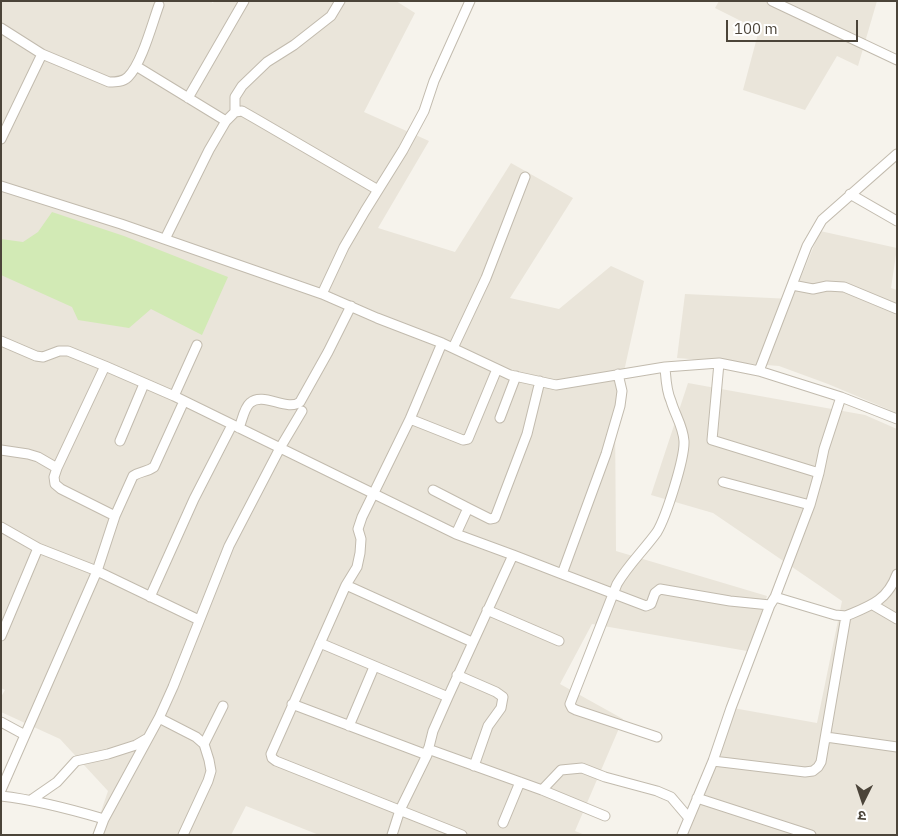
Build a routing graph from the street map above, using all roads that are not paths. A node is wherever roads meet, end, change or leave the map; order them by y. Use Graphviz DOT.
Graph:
graph roads {
  1 [pos="244,1"];
  2 [pos="340,1"];
  3 [pos="470,1"];
  4 [pos="772,1"];
  5 [pos="159,5"];
  6 [pos="1,28"];
  7 [pos="42,54"];
  8 [pos="897,60"];
  9 [pos="136,66"];
  10 [pos="188,98"];
  11 [pos="235,112"];
  12 [pos="226,121"];
  13 [pos="1,138"];
  14 [pos="897,154"];
  15 [pos="525,177"];
  16 [pos="1,186"];
  17 [pos="378,190"];
  18 [pos="850,194"];
  19 [pos="897,221"];
  20 [pos="165,239"];
  21 [pos="792,284"];
  22 [pos="322,294"];
  23 [pos="351,306"];
  24 [pos="897,309"];
  25 [pos="1,341"];
  26 [pos="442,344"];
  27 [pos="197,345"];
  28 [pos="453,348"];
  29 [pos="719,362"];
  30 [pos="105,366"];
  31 [pos="665,367"];
  32 [pos="497,369"];
  33 [pos="759,371"];
  34 [pos="618,374"];
  35 [pos="516,376"];
  36 [pos="540,381"];
  37 [pos="144,384"];
  38 [pos="174,396"];
  39 [pos="841,397"];
  40 [pos="184,401"];
  41 [pos="302,410"];
  42 [pos="500,418"];
  43 [pos="410,419"];
  44 [pos="897,419"];
  45 [pos="236,426"];
  46 [pos="120,441"];
  47 [pos="280,448"];
  48 [pos="1,450"];
  49 [pos="56,468"];
  50 [pos="819,473"];
  51 [pos="723,482"];
  52 [pos="433,490"];
  53 [pos="373,493"];
  54 [pos="810,505"];
  55 [pos="468,508"];
  56 [pos="115,516"];
  57 [pos="1,527"];
  58 [pos="456,534"];
  59 [pos="38,548"];
  60 [pos="513,555"];
  61 [pos="97,571"];
  62 [pos="562,574"];
  63 [pos="897,574"];
  64 [pos="346,585"];
  65 [pos="613,594"];
  66 [pos="150,597"];
  67 [pos="773,601"];
  68 [pos="873,605"];
  69 [pos="487,610"];
  70 [pos="846,616"];
  71 [pos="897,619"];
  72 [pos="199,620"];
  73 [pos="1,636"];
  74 [pos="472,642"];
  75 [pos="559,642"];
  76 [pos="320,643"];
  77 [pos="374,667"];
  78 [pos="458,675"];
  79 [pos="448,697"];
  80 [pos="292,704"];
  81 [pos="223,706"];
  82 [pos="159,718"];
  83 [pos="1,722"];
  84 [pos="349,726"];
  85 [pos="25,735"];
  86 [pos="657,737"];
  87 [pos="826,737"];
  88 [pos="148,738"];
  89 [pos="204,744"];
  90 [pos="897,748"];
  91 [pos="428,752"];
  92 [pos="712,760"];
  93 [pos="474,766"];
  94 [pos="520,782"];
  95 [pos="1,790"];
  96 [pos="542,790"];
  97 [pos="1,796"];
  98 [pos="697,798"];
  99 [pos="31,800"];
  100 [pos="400,810"];
  101 [pos="605,816"];
  102 [pos="688,818"];
  103 [pos="104,819"];
  104 [pos="503,823"];
  105 [pos="98,835"];
  106 [pos="183,835"];
  107 [pos="392,835"];
  108 [pos="462,835"];
  109 [pos="682,835"];
  110 [pos="811,835"];
  1 -- 10 [label="street"];
  2 -- 11 [label="street"];
  3 -- 17 [label="street"];
  4 -- 8 [label="street"];
  5 -- 9 [label="street"];
  6 -- 7 [label="street"];
  7 -- 9 [label="street"];
  7 -- 13 [label="street"];
  9 -- 10 [label="street"];
  10 -- 12 [label="street"];
  11 -- 12 [label="street"];
  11 -- 17 [label="street"];
  12 -- 20 [label="street"];
  14 -- 18 [label="street"];
  15 -- 28 [label="street"];
  16 -- 20 [label="street"];
  17 -- 22 [label="street"];
  18 -- 19 [label="street"];
  18 -- 21 [label="street"];
  20 -- 22 [label="street"];
  21 -- 24 [label="street"];
  21 -- 33 [label="street"];
  22 -- 23 [label="street"];
  23 -- 26 [label="street"];
  23 -- 45 [label="street"];
  25 -- 30 [label="street"];
  26 -- 28 [label="street"];
  26 -- 43 [label="street"];
  27 -- 38 [label="street"];
  28 -- 32 [label="street"];
  29 -- 31 [label="street"];
  29 -- 33 [label="street"];
  29 -- 50 [label="street"];
  30 -- 37 [label="street"];
  30 -- 49 [label="street"];
  31 -- 34 [label="street"];
  31 -- 65 [label="street"];
  32 -- 35 [label="street"];
  32 -- 43 [label="street"];
  33 -- 39 [label="street"];
  34 -- 36 [label="street"];
  34 -- 62 [label="street"];
  35 -- 36 [label="street"];
  35 -- 42 [label="street"];
  36 -- 55 [label="street"];
  37 -- 38 [label="street"];
  37 -- 46 [label="street"];
  38 -- 40 [label="street"];
  39 -- 44 [label="street"];
  39 -- 50 [label="street"];
  40 -- 45 [label="street"];
  40 -- 56 [label="street"];
  41 -- 47 [label="street"];
  43 -- 53 [label="street"];
  45 -- 47 [label="street"];
  45 -- 66 [label="street"];
  47 -- 53 [label="street"];
  47 -- 72 [label="street"];
  48 -- 49 [label="street"];
  49 -- 56 [label="street"];
  50 -- 54 [label="street"];
  51 -- 54 [label="street"];
  52 -- 55 [label="street"];
  53 -- 58 [label="street"];
  53 -- 64 [label="street"];
  54 -- 67 [label="street"];
  55 -- 58 [label="street"];
  56 -- 61 [label="street"];
  57 -- 59 [label="street"];
  58 -- 60 [label="street"];
  59 -- 61 [label="street"];
  59 -- 73 [label="street"];
  60 -- 62 [label="street"];
  60 -- 69 [label="street"];
  61 -- 66 [label="street"];
  61 -- 85 [label="street"];
  62 -- 65 [label="street"];
  63 -- 68 [label="street"];
  64 -- 74 [label="street"];
  64 -- 76 [label="street"];
  65 -- 67 [label="street"];
  65 -- 86 [label="street"];
  66 -- 72 [label="street"];
  67 -- 70 [label="street"];
  67 -- 92 [label="street"];
  68 -- 70 [label="street"];
  68 -- 71 [label="street"];
  69 -- 74 [label="street"];
  69 -- 75 [label="street"];
  70 -- 87 [label="street"];
  72 -- 82 [label="street"];
  74 -- 78 [label="street"];
  76 -- 77 [label="street"];
  76 -- 80 [label="street"];
  77 -- 79 [label="street"];
  77 -- 84 [label="street"];
  78 -- 79 [label="street"];
  78 -- 93 [label="street"];
  79 -- 91 [label="street"];
  80 -- 84 [label="street"];
  80 -- 100 [label="street"];
  81 -- 89 [label="street"];
  82 -- 88 [label="street"];
  82 -- 89 [label="street"];
  83 -- 85 [label="street"];
  84 -- 91 [label="street"];
  85 -- 95 [label="street"];
  87 -- 90 [label="street"];
  87 -- 92 [label="street"];
  88 -- 99 [label="street"];
  88 -- 103 [label="street"];
  89 -- 106 [label="street"];
  91 -- 93 [label="street"];
  91 -- 100 [label="street"];
  92 -- 98 [label="street"];
  93 -- 94 [label="street"];
  94 -- 96 [label="street"];
  94 -- 104 [label="street"];
  96 -- 101 [label="street"];
  96 -- 102 [label="street"];
  97 -- 99 [label="street"];
  98 -- 102 [label="street"];
  98 -- 110 [label="street"];
  99 -- 103 [label="street"];
  100 -- 107 [label="street"];
  100 -- 108 [label="street"];
  102 -- 109 [label="street"];
  103 -- 105 [label="street"];
}
